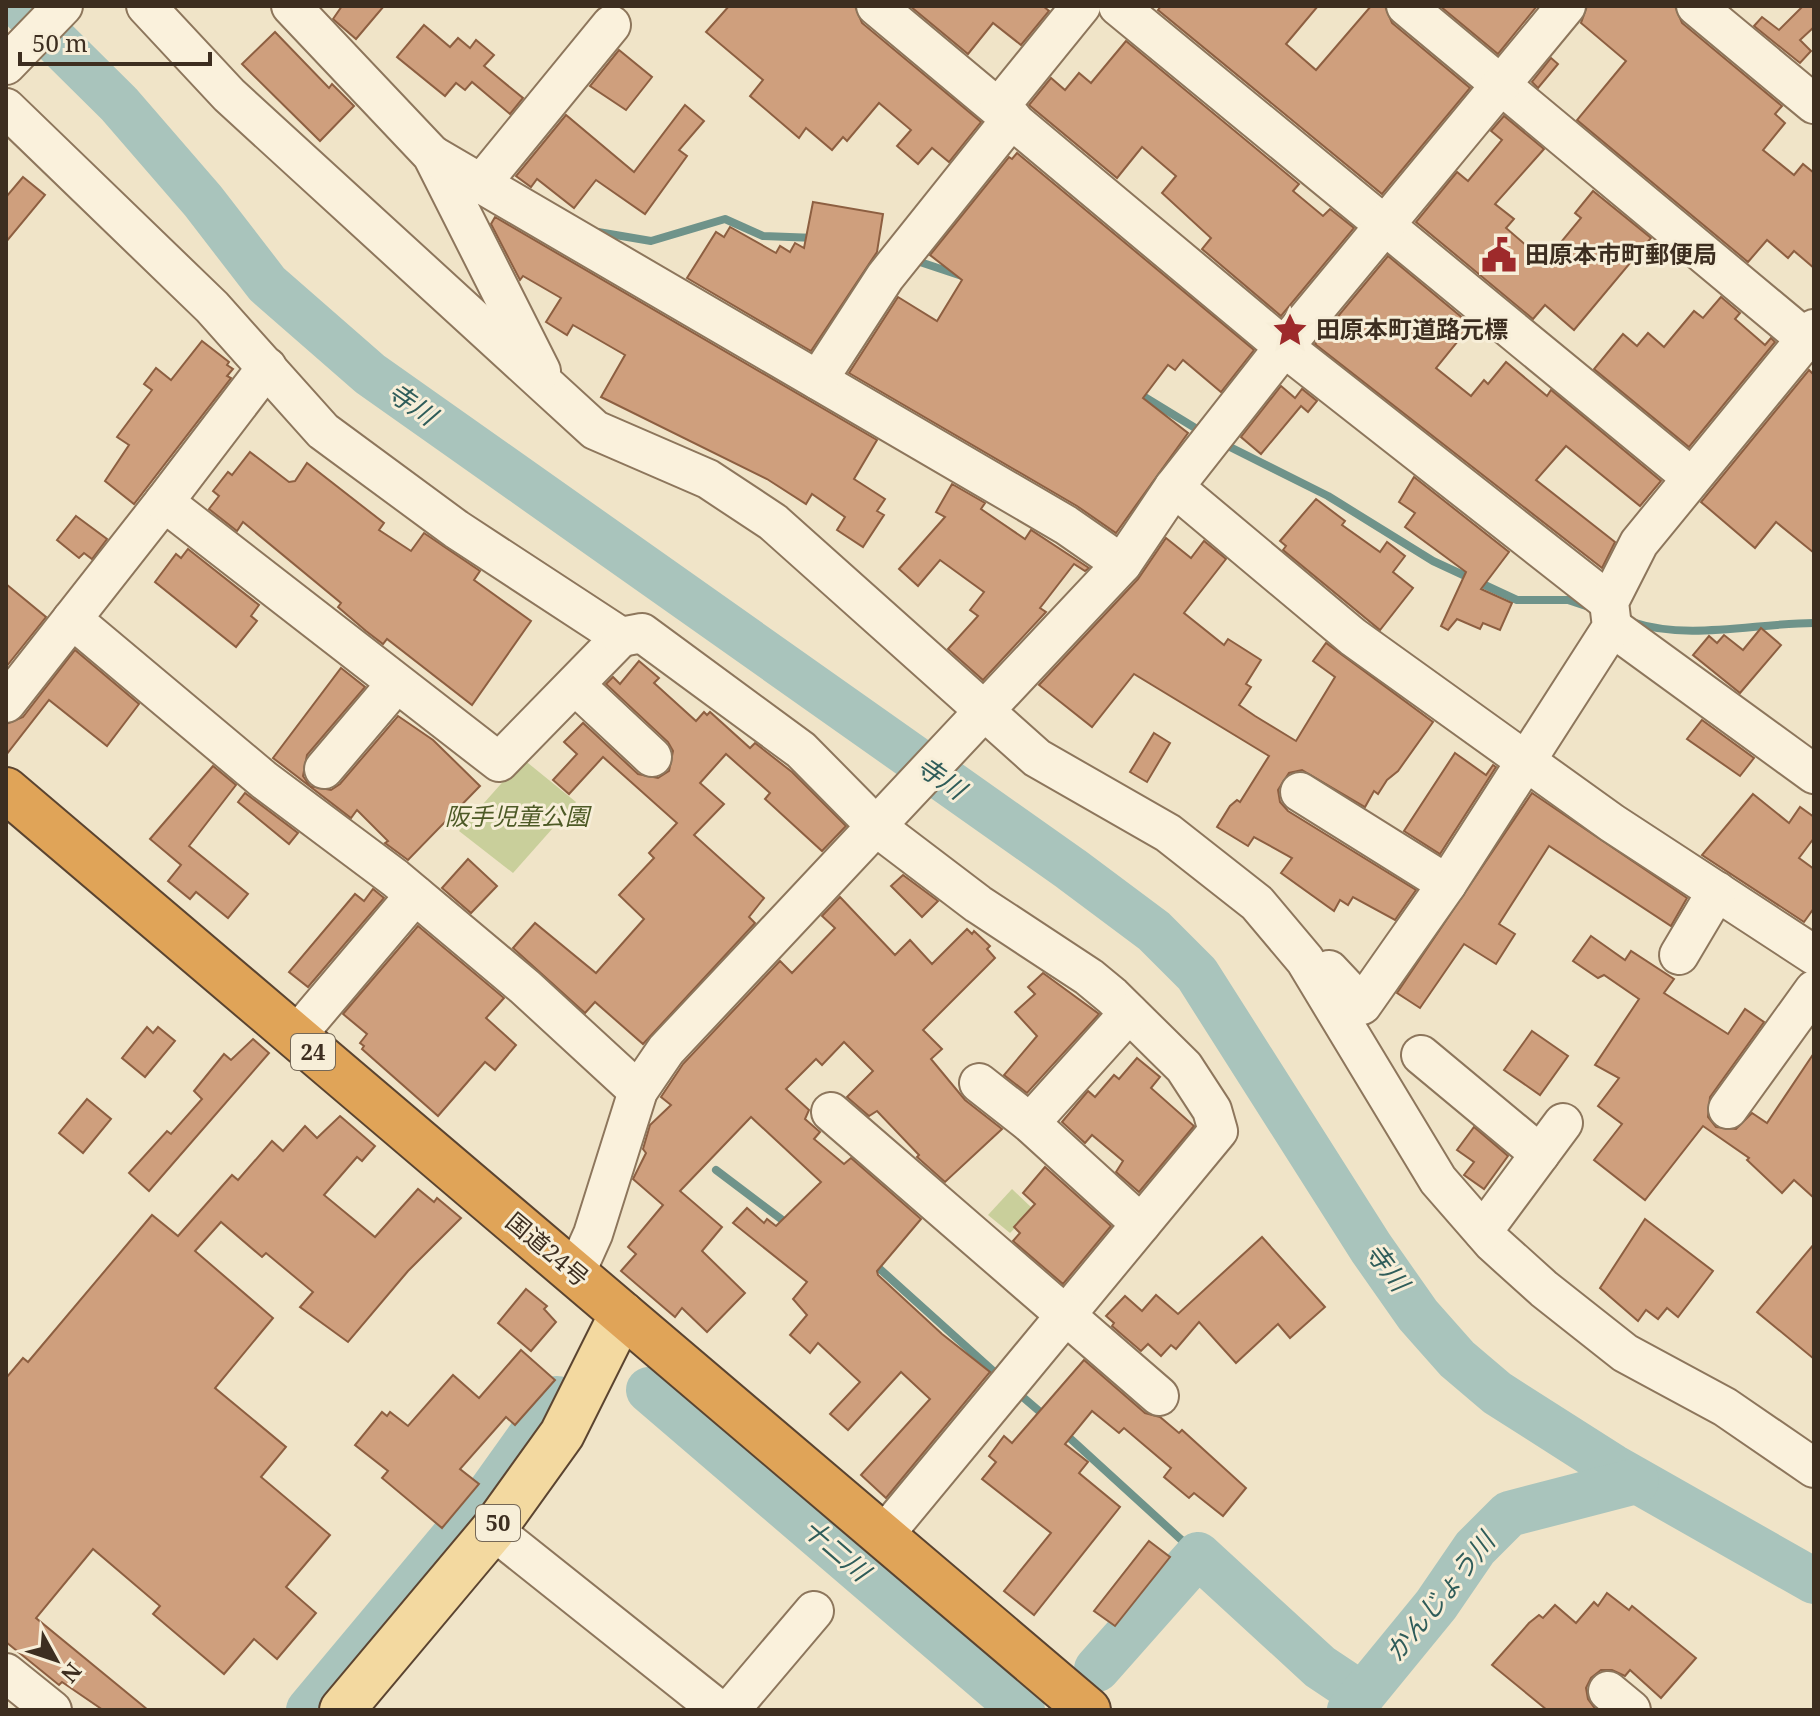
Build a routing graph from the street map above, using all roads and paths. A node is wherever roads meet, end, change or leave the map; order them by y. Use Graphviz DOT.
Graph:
graph roads {
  1 [pos="63,6"];
  2 [pos="146,6"];
  3 [pos="291,6"];
  4 [pos="876,6"];
  5 [pos="1081,6"];
  6 [pos="1118,6"];
  7 [pos="1406,6"];
  8 [pos="1566,6"];
  9 [pos="1696,6"];
  10 [pos="609,12"];
  11 [pos="6,65"];
  12 [pos="1501,85"];
  13 [pos="1814,104"];
  14 [pos="6,108"];
  15 [pos="1006,113"];
  16 [pos="432,155"];
  17 [pos="480,185"];
  18 [pos="1384,225"];
  19 [pos="1810,334"];
  20 [pos="1284,347"];
  21 [pos="267,367"];
  22 [pos="818,380"];
  23 [pos="551,391"];
  24 [pos="1691,477"];
  25 [pos="1174,487"];
  26 [pos="164,502"];
  27 [pos="1122,564"];
  28 [pos="1610,614"];
  29 [pos="72,619"];
  30 [pos="621,637"];
  31 [pos="396,684"];
  32 [pos="575,685"];
  33 [pos="6,703"];
  34 [pos="982,715"];
  35 [pos="652,757"];
  36 [pos="1525,761"];
  37 [pos="324,769"];
  38 [pos="1814,774"];
  39 [pos="6,790"];
  40 [pos="1300,792"];
  41 [pos="880,826"];
  42 [pos="1447,884"];
  43 [pos="1717,891"];
  44 [pos="415,895"];
  45 [pos="1679,955"];
  46 [pos="1814,955"];
  47 [pos="1305,960"];
  48 [pos="1814,990"];
  49 [pos="1129,1013"];
  50 [pos="295,1037"];
  51 [pos="1421,1055"];
  52 [pos="979,1083"];
  53 [pos="638,1091"];
  54 [pos="1728,1109"];
  55 [pos="831,1112"];
  56 [pos="1030,1123"];
  57 [pos="1563,1123"];
  58 [pos="1540,1154"];
  59 [pos="1141,1224"];
  60 [pos="1483,1231"];
  61 [pos="575,1274"];
  62 [pos="1066,1312"];
  63 [pos="622,1314"];
  64 [pos="1159,1396"];
  65 [pos="1814,1468"];
  66 [pos="493,1530"];
  67 [pos="883,1536"];
  68 [pos="814,1611"];
  69 [pos="6,1673"];
  70 [pos="52,1710"];
  71 [pos="342,1710"];
  72 [pos="719,1710"];
  73 [pos="730,1710"];
  74 [pos="1088,1710"];
  1 -- 11 [label="street"];
  2 -- 23 [label="street"];
  3 -- 16 [label="street"];
  4 -- 15 [label="street"];
  5 -- 15 [label="street"];
  6 -- 18 [label="street"];
  7 -- 12 [label="street"];
  8 -- 12 [label="street"];
  9 -- 13 [label="street"];
  10 -- 17 [label="street"];
  12 -- 18 [label="street"];
  12 -- 19 [label="street"];
  14 -- 21 [label="street"];
  15 -- 20 [label="street"];
  15 -- 22 [label="street"];
  16 -- 17 [label="street"];
  16 -- 23 [label="street"];
  17 -- 22 [label="street"];
  18 -- 20 [label="street"];
  18 -- 24 [label="street"];
  19 -- 24 [label="street"];
  20 -- 25 [label="street"];
  20 -- 28 [label="street"];
  21 -- 26 [label="street"];
  21 -- 30 [label="street"];
  22 -- 27 [label="street"];
  23 -- 34 [label="street"];
  24 -- 28 [label="street"];
  25 -- 27 [label="street"];
  25 -- 36 [label="street"];
  26 -- 29 [label="street"];
  26 -- 31 [label="street"];
  27 -- 34 [label="street"];
  28 -- 36 [label="street"];
  28 -- 38 [label="street"];
  29 -- 33 [label="street"];
  29 -- 44 [label="street"];
  30 -- 32 [label="street"];
  30 -- 41 [label="street"];
  31 -- 32 [label="street"];
  31 -- 37 [label="street"];
  32 -- 35 [label="street"];
  34 -- 41 [label="street"];
  34 -- 47 [label="street"];
  36 -- 42 [label="street"];
  36 -- 43 [label="street"];
  39 -- 50 [label="highway, 国道24号 / 24"];
  40 -- 42 [label="street"];
  41 -- 49 [label="street"];
  41 -- 53 [label="street"];
  42 -- 47 [label="street"];
  43 -- 45 [label="street"];
  43 -- 46 [label="street"];
  44 -- 50 [label="street"];
  44 -- 53 [label="street"];
  47 -- 60 [label="street"];
  48 -- 54 [label="street"];
  49 -- 56 [label="street"];
  49 -- 59 [label="street"];
  50 -- 61 [label="highway, 国道24号 / 24"];
  51 -- 58 [label="street"];
  52 -- 56 [label="street"];
  53 -- 61 [label="street"];
  55 -- 62 [label="street"];
  56 -- 59 [label="street"];
  57 -- 58 [label="street"];
  58 -- 60 [label="street"];
  59 -- 62 [label="street"];
  60 -- 65 [label="street"];
  61 -- 63 [label="highway, 国道24号 / 24"];
  62 -- 64 [label="street"];
  62 -- 67 [label="street"];
  63 -- 66 [label="main road, 50"];
  63 -- 67 [label="highway, 国道24号 / 24"];
  66 -- 71 [label="main road, 50"];
  66 -- 72 [label="street"];
  67 -- 74 [label="highway, 国道24号 / 24"];
  68 -- 73 [label="street"];
  69 -- 70 [label="street"];
}
